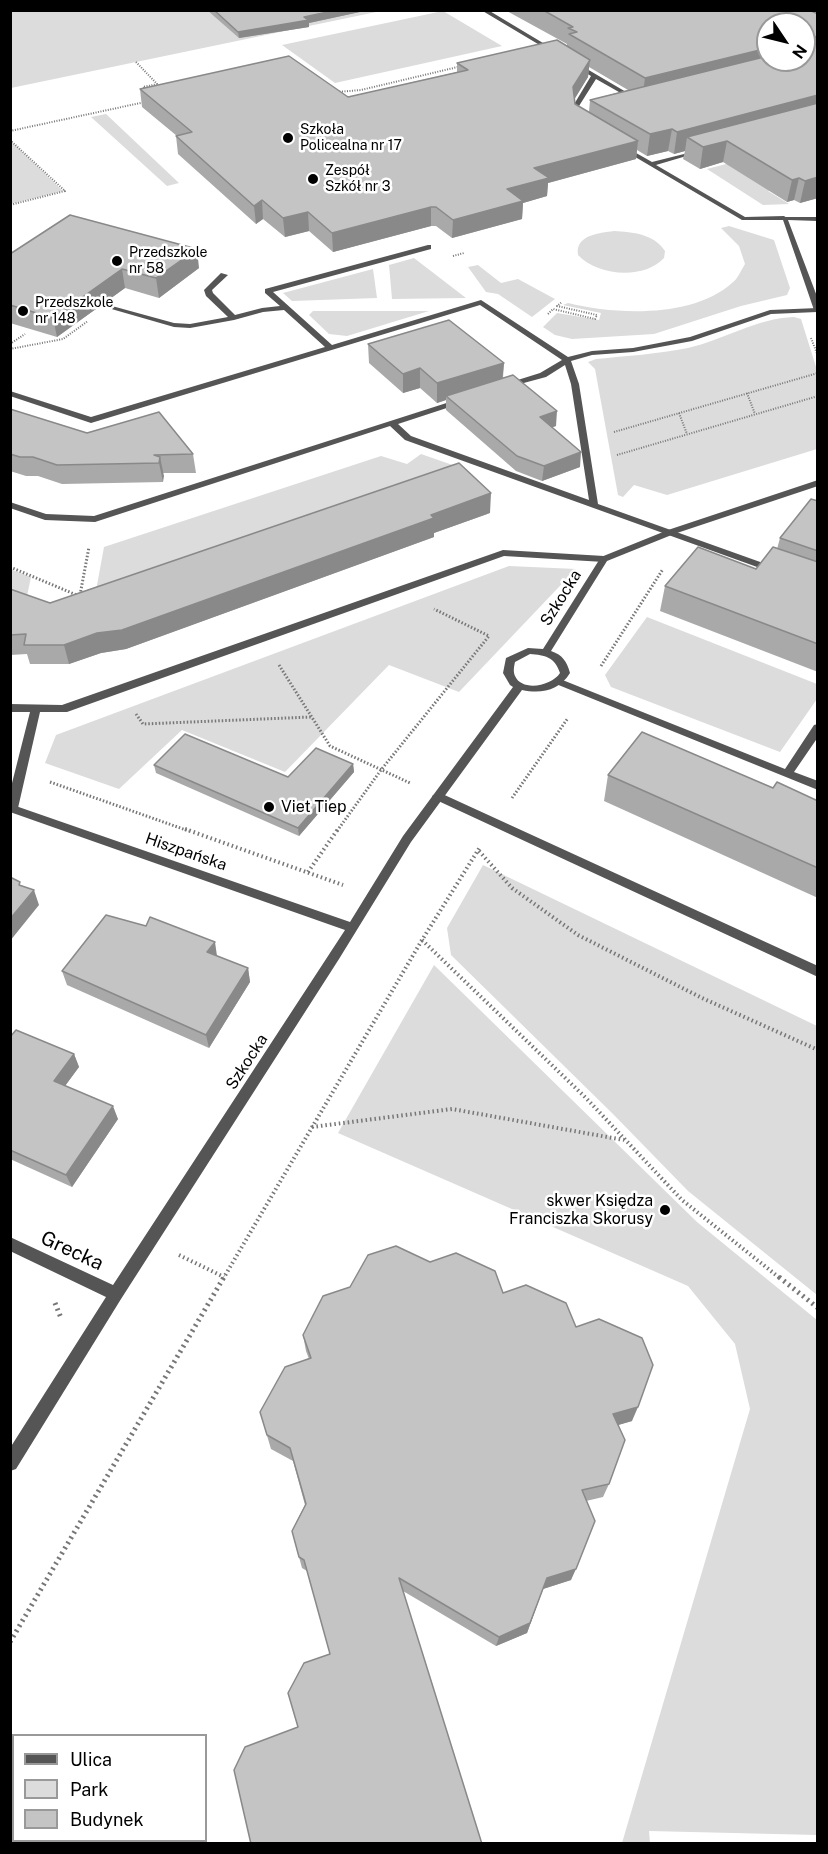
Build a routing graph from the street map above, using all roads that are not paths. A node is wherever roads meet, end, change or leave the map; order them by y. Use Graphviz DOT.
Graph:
graph roads {
  1 [pos="483,10"];
  2 [pos="557,54"];
  3 [pos="567,59"];
  4 [pos="595,75"];
  5 [pos="630,105"];
  6 [pos="588,116"];
  7 [pos="577,119"];
  8 [pos="585,124"];
  9 [pos="612,141"];
  10 [pos="707,148"];
  11 [pos="651,164"];
  12 [pos="784,218"];
  13 [pos="818,219"];
  14 [pos="428,247"];
  15 [pos="224,275"];
  16 [pos="286,307"];
  17 [pos="112,308"];
  18 [pos="818,310"];
  19 [pos="234,318"];
  20 [pos="331,348"];
  21 [pos="567,360"];
  22 [pos="500,389"];
  23 [pos="10,393"];
  24 [pos="467,399"];
  25 [pos="392,422"];
  26 [pos="818,483"];
  27 [pos="10,505"];
  28 [pos="594,505"];
  29 [pos="670,532"];
  30 [pos="604,559"];
  31 [pos="786,574"];
  32 [pos="545,653"];
  33 [pos="560,682"];
  34 [pos="520,685"];
  35 [pos="10,708"];
  36 [pos="36,708"];
  37 [pos="818,728"];
  38 [pos="788,773"];
  39 [pos="818,786"];
  40 [pos="438,796"];
  41 [pos="11,808"];
  42 [pos="351,927"];
  43 [pos="818,972"];
  44 [pos="10,1244"];
  45 [pos="116,1294"];
  46 [pos="10,1463"];
  1 -- 2 [label="street"];
  3 -- 4 [label="street"];
  4 -- 5 [label="street"];
  4 -- 7 [label="street"];
  6 -- 7 [label="street"];
  7 -- 8 [label="street"];
  9 -- 11 [label="street"];
  10 -- 11 [label="street"];
  11 -- 12 [label="street"];
  12 -- 13 [label="street"];
  12 -- 18 [label="street"];
  14 -- 16 [label="street"];
  15 -- 19 [label="street"];
  16 -- 19 [label="street"];
  16 -- 20 [label="street"];
  17 -- 19 [label="street"];
  18 -- 21 [label="street"];
  20 -- 21 [label="street"];
  20 -- 23 [label="street"];
  21 -- 22 [label="street"];
  21 -- 28 [label="street"];
  24 -- 25 [label="street"];
  25 -- 27 [label="street"];
  25 -- 28 [label="street"];
  26 -- 29 [label="street"];
  28 -- 29 [label="street"];
  29 -- 30 [label="street"];
  29 -- 31 [label="street"];
  30 -- 32 [label="street, Szkocka"];
  30 -- 36 [label="street"];
  32 -- 33 [label="street"];
  32 -- 34 [label="street"];
  33 -- 34 [label="street"];
  33 -- 38 [label="street"];
  34 -- 40 [label="street, Szkocka"];
  35 -- 36 [label="street"];
  36 -- 41 [label="street"];
  37 -- 38 [label="street"];
  38 -- 39 [label="street"];
  40 -- 42 [label="street, Szkocka"];
  40 -- 43 [label="street"];
  41 -- 42 [label="street, Hiszpańska"];
  42 -- 45 [label="street, Szkocka"];
  44 -- 45 [label="street, Grecka"];
  45 -- 46 [label="street, Szkocka"];
}
